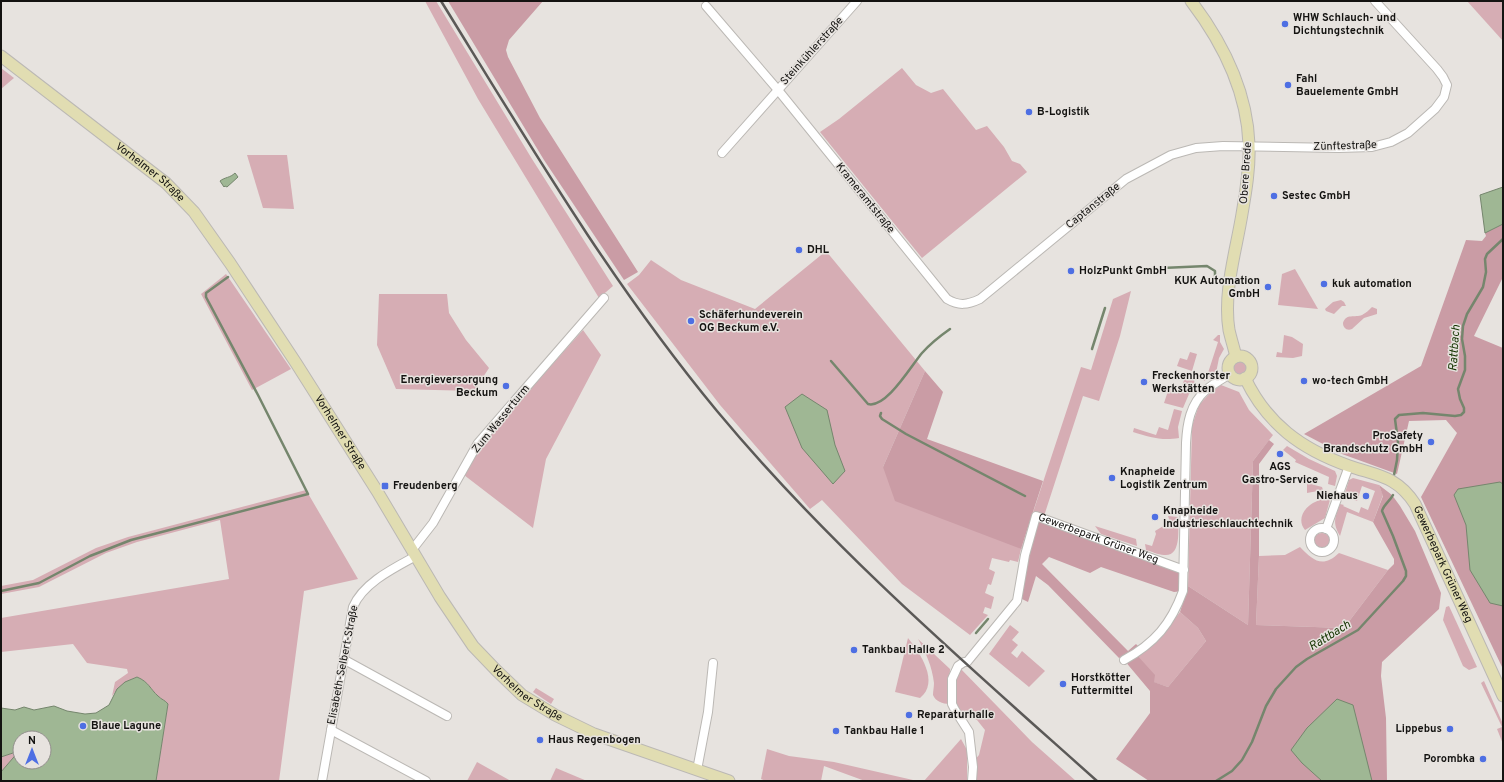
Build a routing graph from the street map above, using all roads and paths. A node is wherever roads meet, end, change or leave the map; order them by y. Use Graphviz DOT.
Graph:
graph roads {
  1 [pos="857,1"];
  2 [pos="1191,1"];
  3 [pos="1375,1"];
  4 [pos="706,6"];
  5 [pos="1,56"];
  6 [pos="778,90"];
  7 [pos="1249,145"];
  8 [pos="722,153"];
  9 [pos="604,298"];
  10 [pos="955,303"];
  11 [pos="1236,357"];
  12 [pos="1230,374"];
  13 [pos="1245,378"];
  14 [pos="1350,466"];
  15 [pos="1326,529"];
  16 [pos="414,553"];
  17 [pos="1184,570"];
  18 [pos="343,659"];
  19 [pos="1124,660"];
  20 [pos="713,662"];
  21 [pos="1503,696"];
  22 [pos="447,716"];
  23 [pos="331,730"];
  24 [pos="697,770"];
  25 [pos="322,781"];
  26 [pos="426,781"];
  27 [pos="729,781"];
  28 [pos="972,781"];
  1 -- 6 [label="street, Steinkühlerstraße"];
  2 -- 7 [label="street, Obere Brede"];
  3 -- 7 [label="street, Zünftestraße"];
  4 -- 6 [label="street, Steinkühlerstraße"];
  5 -- 16 [label="street, Vorhelmer Straße"];
  6 -- 8 [label="street"];
  6 -- 10 [label="street, Krameramtstraße"];
  7 -- 10 [label="street, Captanstraße"];
  7 -- 11 [label="street, Obere Brede"];
  9 -- 16 [label="street, Zum Wasserturm"];
  11 -- 12 [label="street"];
  11 -- 13 [label="street"];
  12 -- 13 [label="street"];
  12 -- 17 [label="street"];
  13 -- 14 [label="street, Gewerbepark Grüner Weg"];
  14 -- 15 [label="street"];
  14 -- 21 [label="street, Gewerbepark Grüner Weg"];
  16 -- 18 [label="street, Elisabeth-Selbert-Straße"];
  16 -- 24 [label="street, Vorhelmer Straße"];
  17 -- 19 [label="street"];
  17 -- 28 [label="street, Gewerbepark Grüner Weg"];
  18 -- 22 [label="street"];
  18 -- 23 [label="street, Elisabeth-Selbert-Straße"];
  20 -- 24 [label="street"];
  23 -- 25 [label="street, Elisabeth-Selbert-Straße"];
  23 -- 26 [label="street"];
  24 -- 27 [label="street, Vorhelmer Straße"];
}
